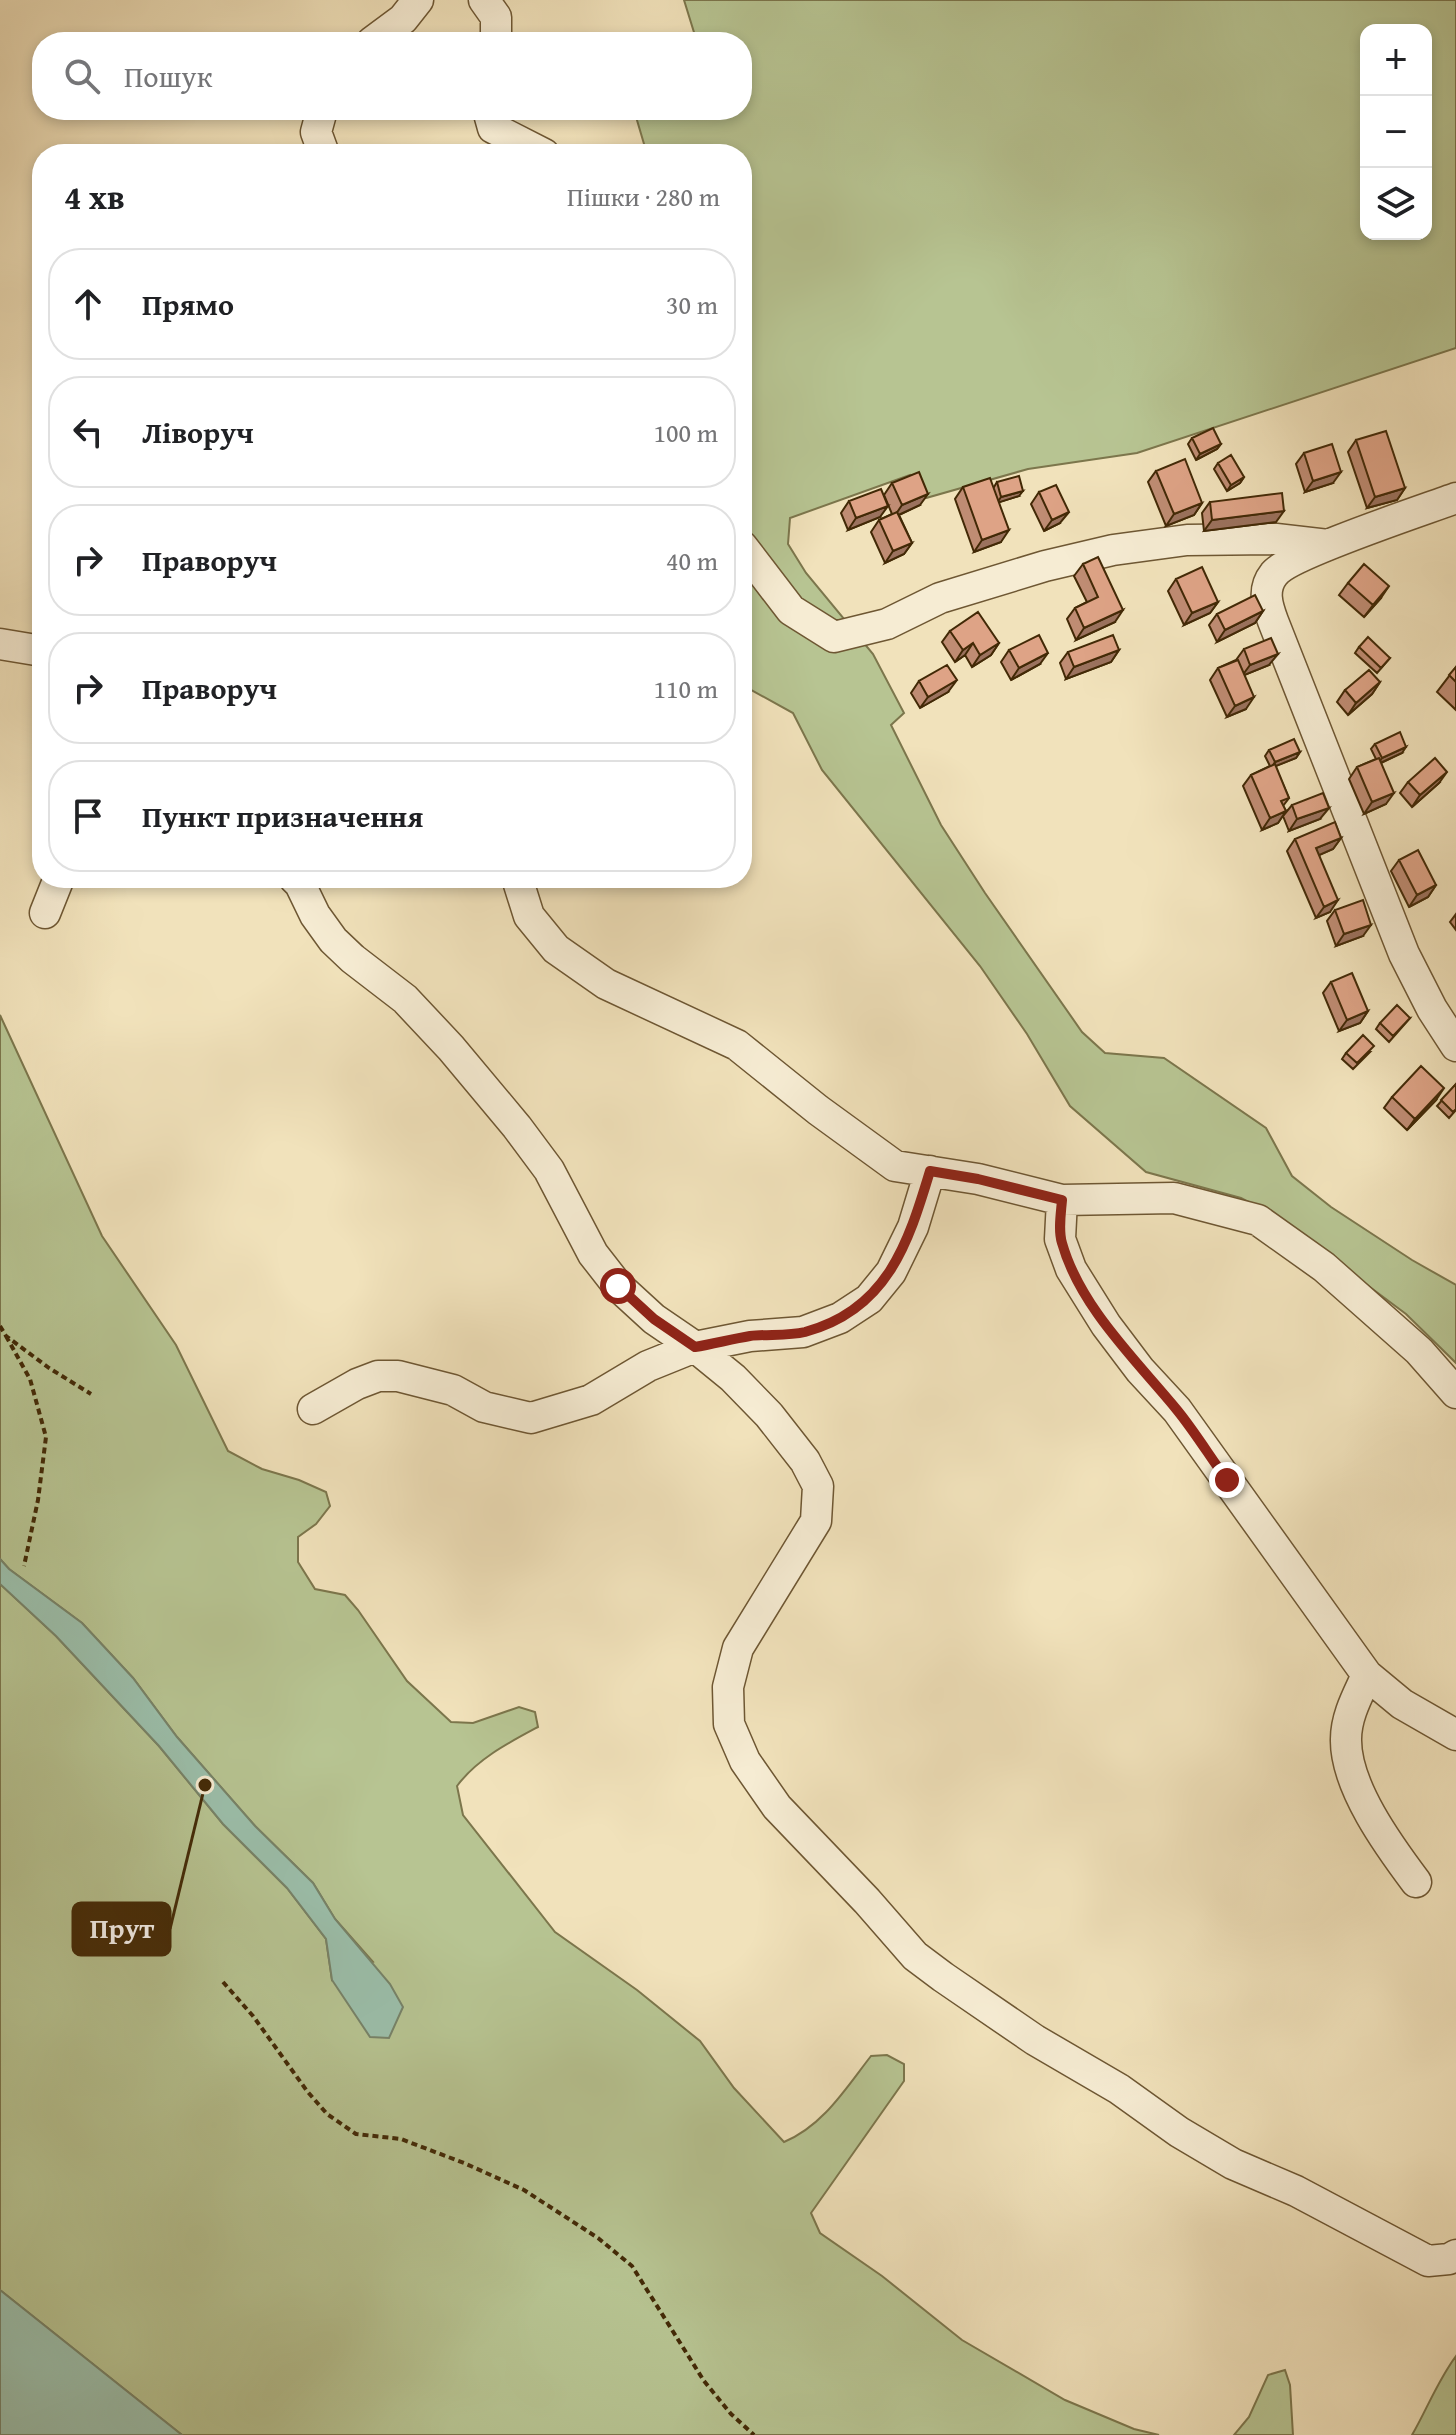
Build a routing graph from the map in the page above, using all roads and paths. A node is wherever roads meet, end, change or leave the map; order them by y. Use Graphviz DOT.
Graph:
graph roads {
  1 [pos="418,0"];
  2 [pos="484,0"];
  3 [pos="385,32"];
  4 [pos="496,32"];
  5 [pos="319,120"];
  6 [pos="491,120"];
  7 [pos="320,144"];
  8 [pos="524,144"];
  9 [pos="1456,498"];
  10 [pos="1330,545"];
  11 [pos="752,559"];
  12 [pos="0,644"];
  13 [pos="32,649"];
  14 [pos="55,888"];
  15 [pos="302,888"];
  16 [pos="520,888"];
  17 [pos="45,913"];
  18 [pos="1456,1046"];
  19 [pos="930,1171"];
  20 [pos="1062,1200"];
  21 [pos="0,1326"];
  22 [pos="6,1336"];
  23 [pos="695,1347"];
  24 [pos="1456,1393"];
  25 [pos="91,1394"];
  26 [pos="313,1409"];
  27 [pos="24,1566"];
  28 [pos="1367,1675"];
  29 [pos="1456,1735"];
  30 [pos="1416,1882"];
  31 [pos="223,1982"];
  32 [pos="1456,2255"];
  33 [pos="754,2435"];
  1 -- 3 [label="street"];
  2 -- 4 [label="street"];
  5 -- 7 [label="street"];
  6 -- 8 [label="street"];
  9 -- 10 [label="street"];
  10 -- 11 [label="street"];
  10 -- 18 [label="street"];
  12 -- 13 [label="street"];
  14 -- 17 [label="street"];
  15 -- 23 [label="street"];
  16 -- 19 [label="street"];
  19 -- 20 [label="street"];
  19 -- 23 [label="street"];
  20 -- 24 [label="street"];
  20 -- 28 [label="street"];
  21 -- 22 [label="path"];
  22 -- 25 [label="path"];
  22 -- 27 [label="path"];
  23 -- 26 [label="street"];
  23 -- 32 [label="street"];
  28 -- 29 [label="street"];
  28 -- 30 [label="street"];
  31 -- 33 [label="path"];
}
